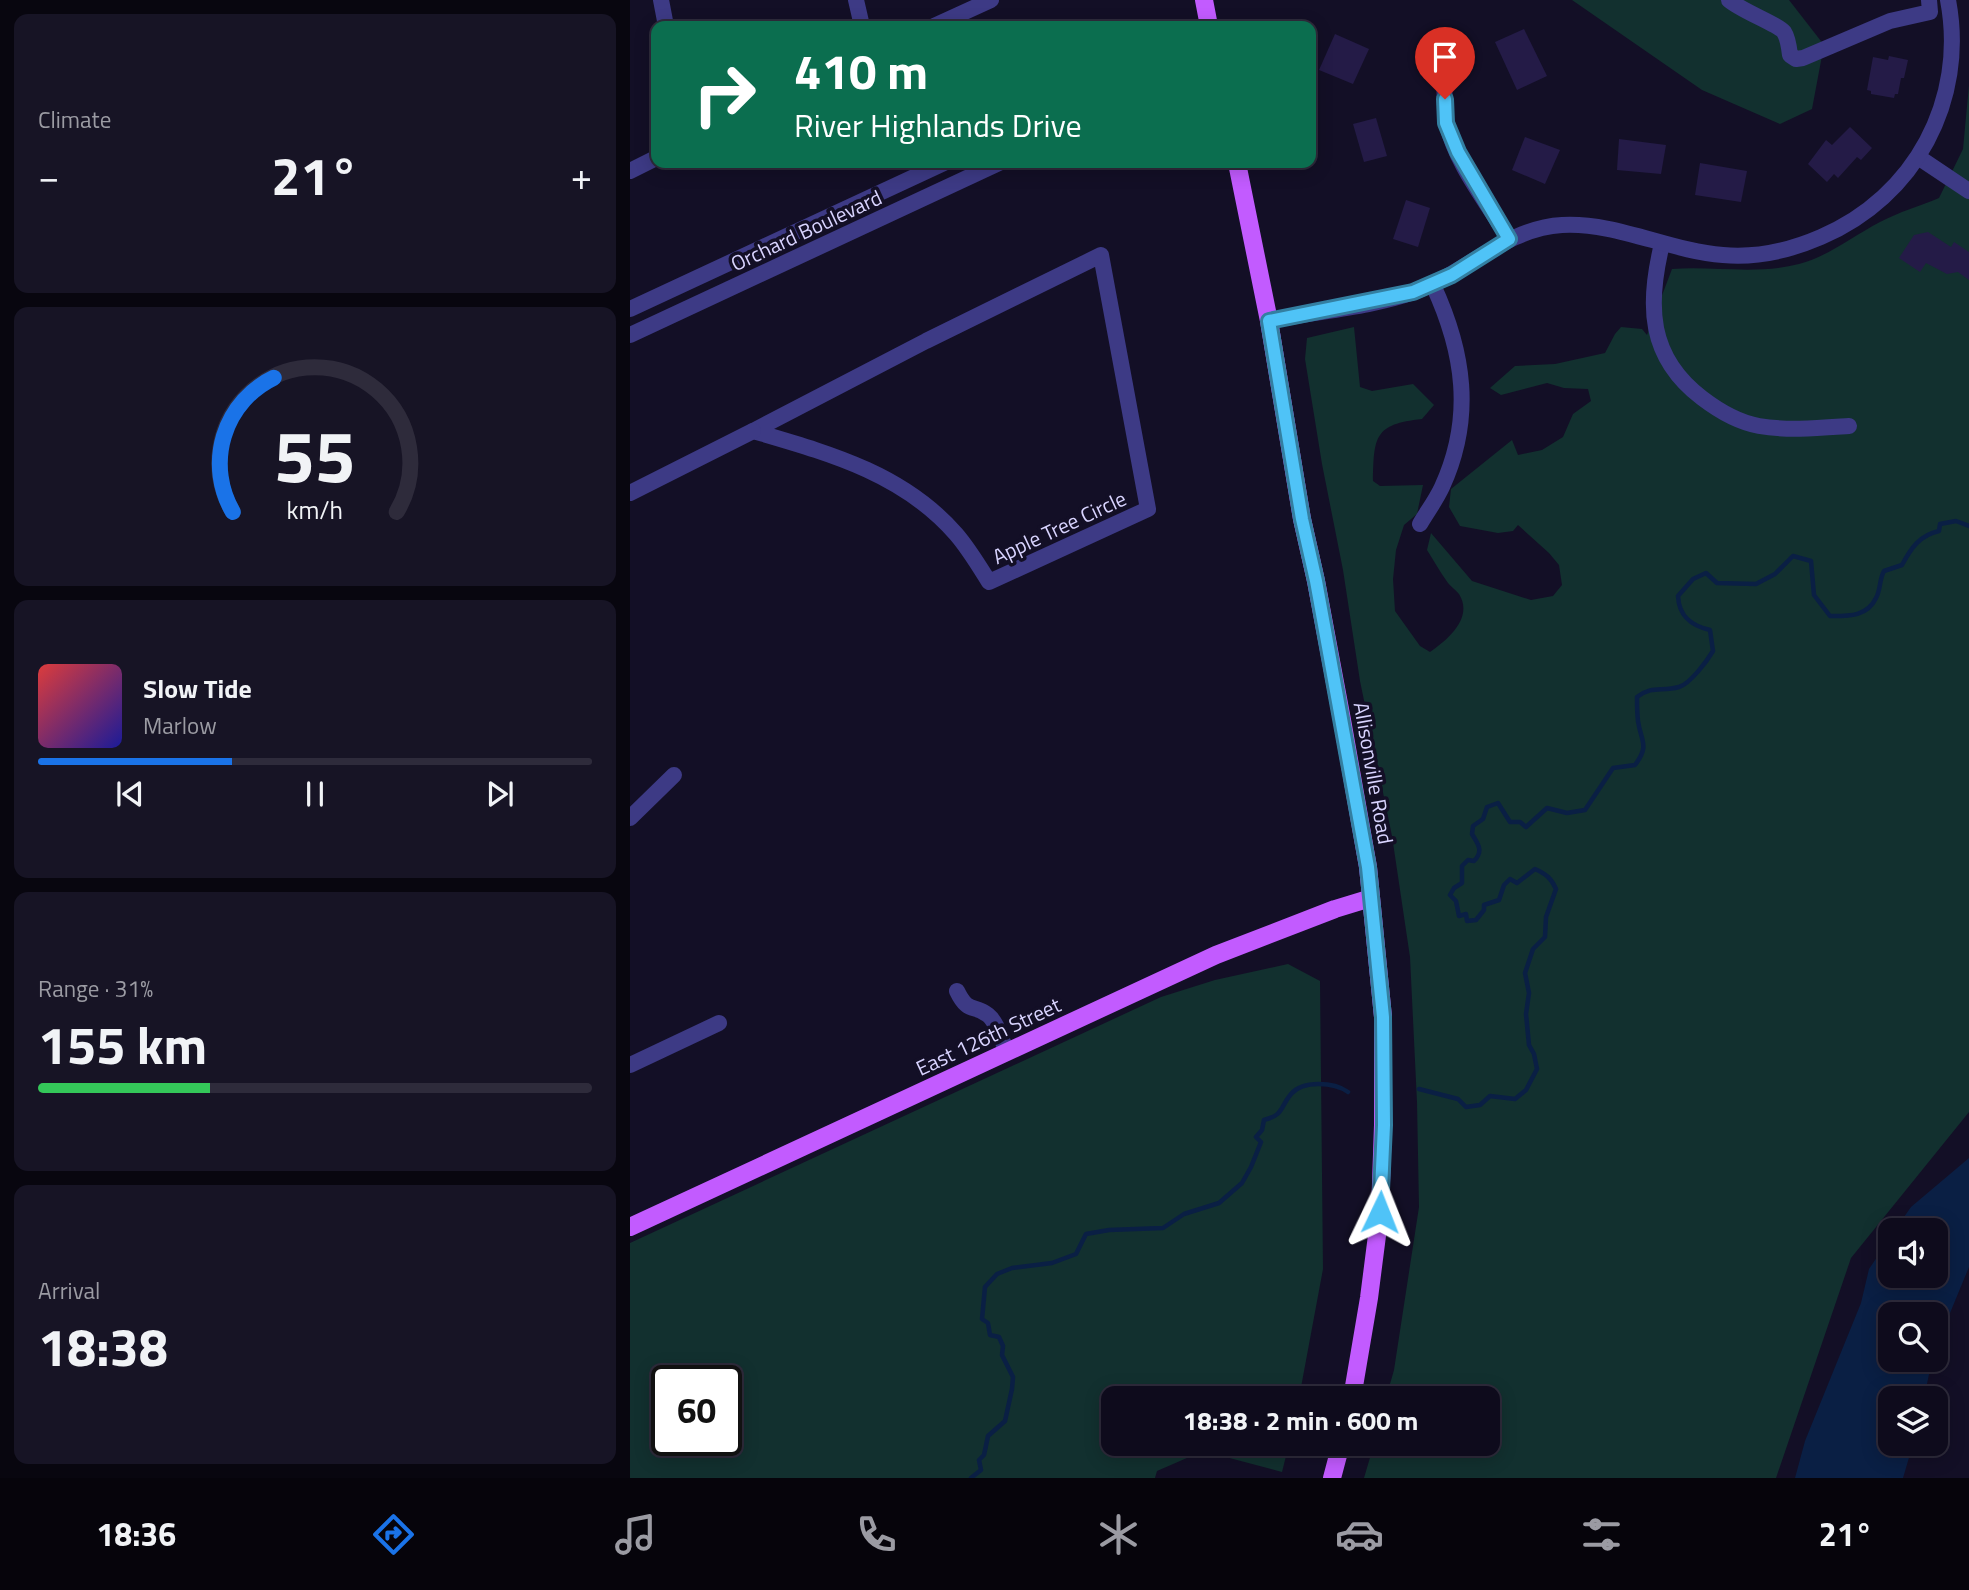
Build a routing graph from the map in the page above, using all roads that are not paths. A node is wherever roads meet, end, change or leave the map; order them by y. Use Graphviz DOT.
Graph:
graph roads {
  1 [pos="661,0"];
  2 [pos="856,0"];
  3 [pos="991,0"];
  4 [pos="1204,0"];
  5 [pos="1729,0"];
  6 [pos="1929,0"];
  7 [pos="1948,0"];
  8 [pos="665,21"];
  9 [pos="861,21"];
  10 [pos="945,21"];
  11 [pos="1208,21"];
  12 [pos="1444,80"];
  13 [pos="1919,157"];
  14 [pos="651,160"];
  15 [pos="933,168"];
  16 [pos="988,168"];
  17 [pos="1238,168"];
  18 [pos="630,171"];
  19 [pos="1969,191"];
  20 [pos="1509,239"];
  21 [pos="1662,244"];
  22 [pos="1433,285"];
  23 [pos="630,309"];
  24 [pos="1269,321"];
  25 [pos="630,335"];
  26 [pos="1849,426"];
  27 [pos="753,430"];
  28 [pos="630,493"];
  29 [pos="1420,524"];
  30 [pos="674,775"];
  31 [pos="630,818"];
  32 [pos="1371,898"];
  33 [pos="957,991"];
  34 [pos="719,1023"];
  35 [pos="1007,1052"];
  36 [pos="630,1065"];
  37 [pos="630,1227"];
  38 [pos="1354,1386"];
  39 [pos="1338,1456"];
  40 [pos="1332,1478"];
  1 -- 8 [label="street"];
  2 -- 9 [label="street"];
  3 -- 10 [label="street"];
  4 -- 11 [label="main road"];
  5 -- 6 [label="street"];
  7 -- 13 [label="street"];
  12 -- 20 [label="street"];
  13 -- 19 [label="street"];
  13 -- 21 [label="street"];
  14 -- 18 [label="street"];
  15 -- 23 [label="street, Orchard Boulevard"];
  16 -- 25 [label="street, Orchard Boulevard"];
  17 -- 24 [label="main road, Allisonville Road"];
  20 -- 21 [label="street"];
  20 -- 22 [label="street"];
  21 -- 26 [label="street"];
  22 -- 24 [label="street"];
  22 -- 29 [label="street"];
  24 -- 32 [label="main road, Allisonville Road"];
  27 -- 27 [label="street, Apple Tree Circle"];
  27 -- 28 [label="street"];
  30 -- 31 [label="street"];
  32 -- 35 [label="main road, East 126th Street"];
  32 -- 38 [label="main road, Allisonville Road"];
  33 -- 35 [label="street"];
  34 -- 36 [label="street"];
  35 -- 37 [label="main road, East 126th Street"];
  39 -- 40 [label="main road"];
}
